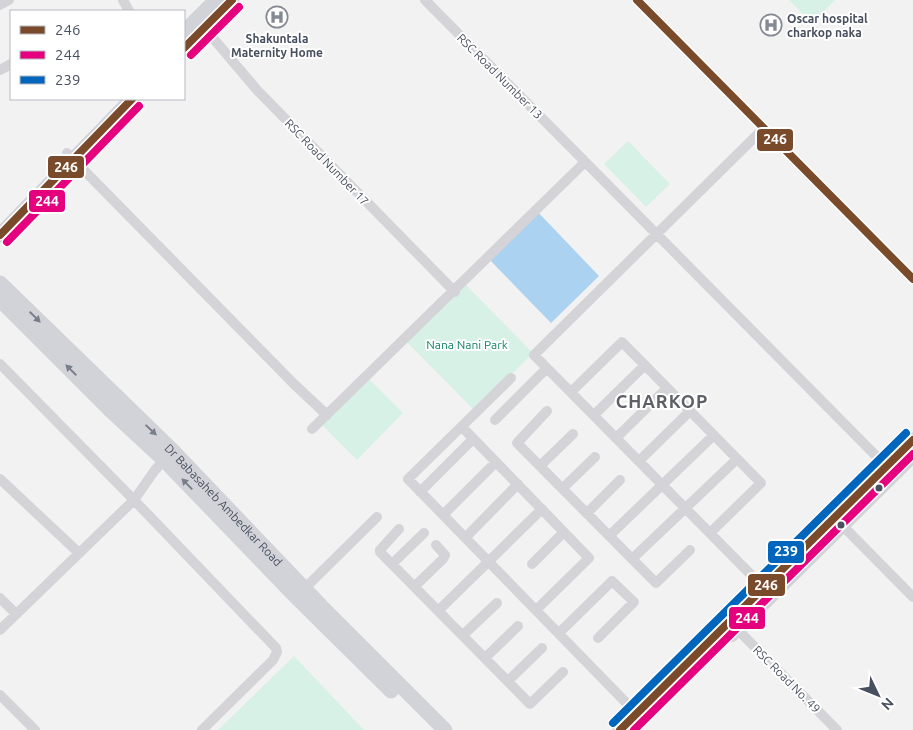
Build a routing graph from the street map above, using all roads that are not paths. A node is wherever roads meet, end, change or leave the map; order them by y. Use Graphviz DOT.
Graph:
graph roads {
  1 [pos="9,0"];
  2 [pos="216,0"];
  3 [pos="232,0"];
  4 [pos="425,0"];
  5 [pos="637,0"];
  6 [pos="0,5"];
  7 [pos="200,23"];
  8 [pos="185,31"];
  9 [pos="185,46"];
  10 [pos="126,100"];
  11 [pos="764,128"];
  12 [pos="71,156"];
  13 [pos="585,162"];
  14 [pos="0,222"];
  15 [pos="656,234"];
  16 [pos="0,235"];
  17 [pos="913,279"];
  18 [pos="0,283"];
  19 [pos="455,292"];
  20 [pos="0,300"];
  21 [pos="0,364"];
  22 [pos="644,365"];
  23 [pos="547,368"];
  24 [pos="511,378"];
  25 [pos="667,388"];
  26 [pos="571,392"];
  27 [pos="115,405"];
  28 [pos="548,411"];
  29 [pos="690,411"];
  30 [pos="327,415"];
  31 [pos="594,415"];
  32 [pos="494,420"];
  33 [pos="462,426"];
  34 [pos="312,429"];
  35 [pos="573,434"];
  36 [pos="714,435"];
  37 [pos="473,438"];
  38 [pos="616,438"];
  39 [pos="913,440"];
  40 [pos="913,455"];
  41 [pos="169,456"];
  42 [pos="595,456"];
  43 [pos="737,459"];
  44 [pos="639,461"];
  45 [pos="496,462"];
  46 [pos="540,466"];
  47 [pos="890,470"];
  48 [pos="0,479"];
  49 [pos="620,480"];
  50 [pos="518,484"];
  51 [pos="662,484"];
  52 [pos="562,488"];
  53 [pos="420,492"];
  54 [pos="134,500"];
  55 [pos="685,508"];
  56 [pos="542,509"];
  57 [pos="587,513"];
  58 [pos="443,515"];
  59 [pos="377,517"];
  60 [pos="838,522"];
  61 [pos="399,529"];
  62 [pos="564,532"];
  63 [pos="424,533"];
  64 [pos="710,533"];
  65 [pos="609,536"];
  66 [pos="466,537"];
  67 [pos="436,545"];
  68 [pos="690,550"];
  69 [pos="79,554"];
  70 [pos="632,559"];
  71 [pos="489,562"];
  72 [pos="392,564"];
  73 [pos="532,564"];
  74 [pos="415,586"];
  75 [pos="768,591"];
  76 [pos="300,593"];
  77 [pos="913,597"];
  78 [pos="0,598"];
  79 [pos="497,603"];
  80 [pos="439,610"];
  81 [pos="536,610"];
  82 [pos="16,614"];
  83 [pos="518,626"];
  84 [pos="737,629"];
  85 [pos="0,630"];
  86 [pos="559,633"];
  87 [pos="464,635"];
  88 [pos="598,638"];
  89 [pos="542,648"];
  90 [pos="486,658"];
  91 [pos="563,672"];
  92 [pos="508,681"];
  93 [pos="2,701"];
  94 [pos="420,713"];
  95 [pos="631,725"];
  96 [pos="35,730"];
  97 [pos="202,730"];
  98 [pos="431,730"];
  99 [pos="444,730"];
  100 [pos="837,730"];
  1 -- 6 [label="street"];
  2 -- 7 [label="street"];
  3 -- 7 [label="street"];
  4 -- 13 [label="street, RSC Road Number 13"];
  5 -- 11 [label="street"];
  7 -- 8 [label="street"];
  7 -- 9 [label="street"];
  7 -- 19 [label="street, RSC Road Number 17"];
  10 -- 12 [label="street"];
  11 -- 15 [label="street"];
  11 -- 17 [label="street"];
  12 -- 14 [label="street"];
  12 -- 16 [label="street"];
  12 -- 30 [label="street"];
  13 -- 15 [label="street, RSC Road Number 13"];
  13 -- 19 [label="street"];
  15 -- 23 [label="street"];
  15 -- 47 [label="street, RSC Road Number 13"];
  18 -- 27 [label="street, Dr Babasaheb Ambedkar Road, one-way"];
  19 -- 30 [label="street"];
  27 -- 20 [label="street, Dr Babasaheb Ambedkar Road, one-way"];
  21 -- 54 [label="street"];
  22 -- 25 [label="street"];
  22 -- 26 [label="street"];
  22 -- 31 [label="street"];
  23 -- 26 [label="street"];
  23 -- 32 [label="street"];
  24 -- 33 [label="street"];
  25 -- 29 [label="street"];
  25 -- 38 [label="street"];
  26 -- 31 [label="street"];
  27 -- 41 [label="street, Dr Babasaheb Ambedkar Road"];
  28 -- 46 [label="street"];
  29 -- 36 [label="street"];
  29 -- 44 [label="street"];
  30 -- 34 [label="street"];
  31 -- 38 [label="street"];
  33 -- 37 [label="street"];
  33 -- 53 [label="street"];
  35 -- 46 [label="street"];
  36 -- 43 [label="street"];
  36 -- 51 [label="street"];
  37 -- 45 [label="street"];
  37 -- 53 [label="street"];
  38 -- 44 [label="street"];
  39 -- 47 [label="street"];
  40 -- 47 [label="street"];
  41 -- 54 [label="street"];
  41 -- 76 [label="street, Dr Babasaheb Ambedkar Road"];
  42 -- 52 [label="street"];
  43 -- 55 [label="street"];
  43 -- 64 [label="street"];
  44 -- 51 [label="street"];
  45 -- 50 [label="street"];
  45 -- 58 [label="street"];
  46 -- 52 [label="street"];
  47 -- 60 [label="street"];
  48 -- 69 [label="street"];
  49 -- 57 [label="street"];
  50 -- 56 [label="street"];
  50 -- 66 [label="street"];
  51 -- 55 [label="street"];
  51 -- 65 [label="street"];
  52 -- 57 [label="street"];
  53 -- 58 [label="street"];
  54 -- 69 [label="street"];
  54 -- 97 [label="street"];
  55 -- 64 [label="street"];
  55 -- 70 [label="street"];
  56 -- 62 [label="street"];
  56 -- 71 [label="street"];
  57 -- 65 [label="street"];
  58 -- 66 [label="street"];
  59 -- 76 [label="street"];
  60 -- 75 [label="street"];
  60 -- 77 [label="street"];
  61 -- 72 [label="street"];
  62 -- 73 [label="street"];
  62 -- 81 [label="street"];
  63 -- 72 [label="street"];
  64 -- 75 [label="street"];
  65 -- 70 [label="street"];
  66 -- 71 [label="street"];
  67 -- 74 [label="street"];
  68 -- 70 [label="street"];
  69 -- 82 [label="street"];
  71 -- 80 [label="street"];
  71 -- 81 [label="street"];
  72 -- 74 [label="street"];
  74 -- 80 [label="street"];
  75 -- 84 [label="street"];
  75 -- 95 [label="street"];
  76 -- 94 [label="street, Dr Babasaheb Ambedkar Road"];
  78 -- 82 [label="street"];
  79 -- 87 [label="street"];
  80 -- 87 [label="street"];
  81 -- 86 [label="street"];
  82 -- 85 [label="street"];
  83 -- 90 [label="street"];
  84 -- 95 [label="street"];
  84 -- 100 [label="street, RSC Road No. 49"];
  86 -- 88 [label="street"];
  86 -- 95 [label="street"];
  87 -- 90 [label="street"];
  89 -- 92 [label="street"];
  90 -- 92 [label="street"];
  91 -- 92 [label="street"];
  93 -- 96 [label="street"];
  94 -- 98 [label="street, Dr Babasaheb Ambedkar Road"];
  94 -- 99 [label="street, Dr Babasaheb Ambedkar Road"];
}
